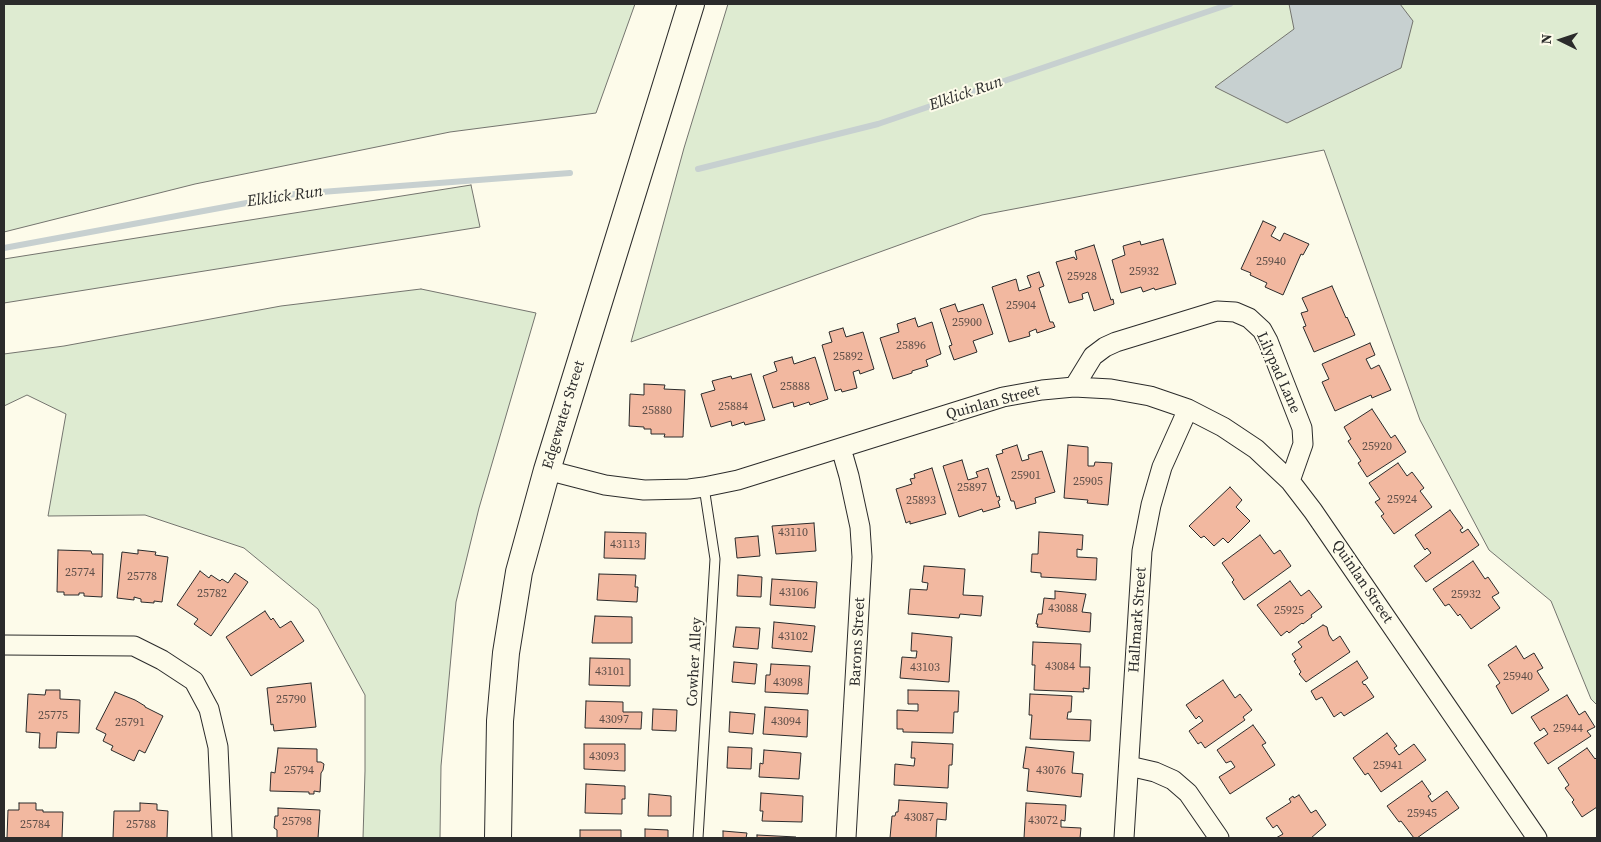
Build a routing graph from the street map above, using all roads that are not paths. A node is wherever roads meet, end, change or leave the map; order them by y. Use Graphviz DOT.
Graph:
graph roads {
  1 [pos="691,4"];
  2 [pos="1074,387"];
  3 [pos="1188,409"];
  4 [pos="841,448"];
  5 [pos="547,470"];
  6 [pos="1290,481"];
  7 [pos="704,487"];
  8 [pos="4,645"];
  9 [pos="1129,766"];
  10 [pos="222,838"];
  11 [pos="498,838"];
  12 [pos="698,838"];
  13 [pos="846,838"];
  14 [pos="1124,838"];
  15 [pos="1219,838"];
  16 [pos="1537,838"];
  1 -- 5 [label="street, Edgewater Street"];
  2 -- 3 [label="street, Quinlan Street"];
  2 -- 4 [label="street, Quinlan Street"];
  2 -- 6 [label="street, Lilypad Lane"];
  3 -- 6 [label="street, Quinlan Street"];
  3 -- 9 [label="street, Hallmark Street"];
  4 -- 7 [label="street, Quinlan Street"];
  4 -- 13 [label="street, Barons Street"];
  5 -- 7 [label="street, Quinlan Street"];
  5 -- 11 [label="street, Edgewater Street"];
  6 -- 16 [label="street, Quinlan Street"];
  7 -- 12 [label="lane, Cowher Alley"];
  8 -- 10 [label="street"];
  9 -- 14 [label="street, Hallmark Street"];
  9 -- 15 [label="street"];
}
